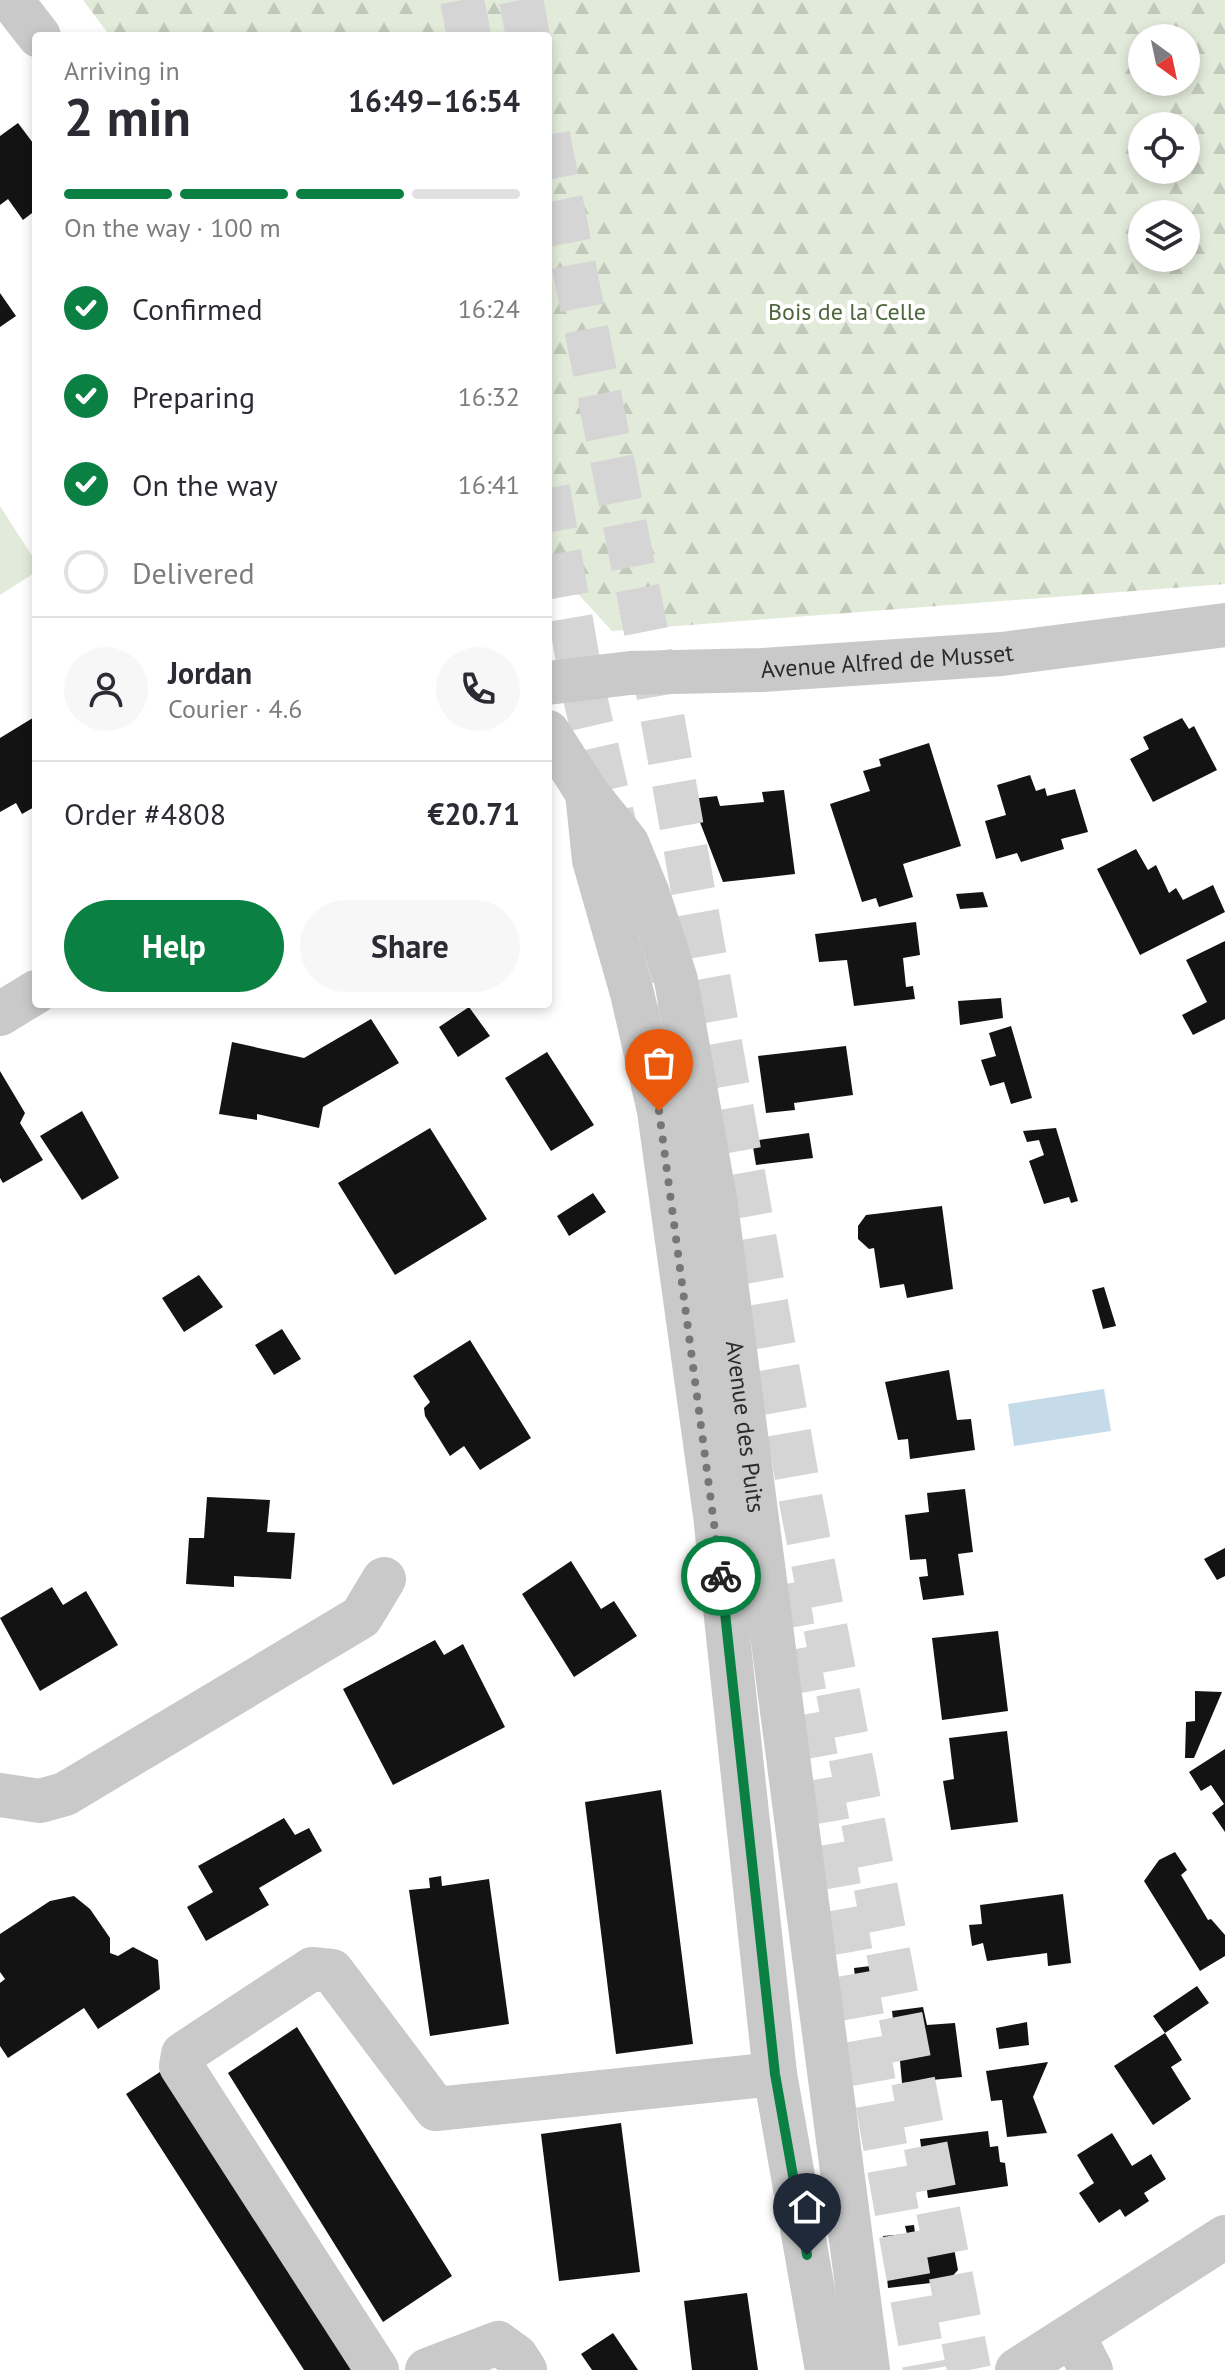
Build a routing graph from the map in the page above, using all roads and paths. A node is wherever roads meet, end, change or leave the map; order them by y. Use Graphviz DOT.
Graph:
graph roads {
  1 [pos="11,0"];
  2 [pos="36,32"];
  3 [pos="1225,625"];
  4 [pos="552,683"];
  5 [pos="552,738"];
  6 [pos="587,793"];
  7 [pos="32,994"];
  8 [pos="0,1014"];
  9 [pos="384,1579"];
  10 [pos="0,1795"];
  11 [pos="775,2074"];
  12 [pos="1225,2237"];
  13 [pos="1082,2352"];
  14 [pos="377,2370"];
  15 [pos="427,2370"];
  16 [pos="525,2370"];
  17 [pos="827,2370"];
  18 [pos="868,2370"];
  19 [pos="1017,2370"];
  1 -- 2 [label="street"];
  3 -- 4 [label="street, Avenue Alfred de Musset"];
  5 -- 6 [label="street, Avenue des Puits"];
  6 -- 11 [label="street, Avenue des Puits"];
  6 -- 18 [label="street, Avenue des Puits"];
  7 -- 8 [label="street"];
  9 -- 10 [label="street"];
  11 -- 14 [label="street"];
  11 -- 17 [label="street, Avenue des Puits"];
  12 -- 13 [label="street"];
  13 -- 19 [label="street"];
  15 -- 16 [label="street"];
}
